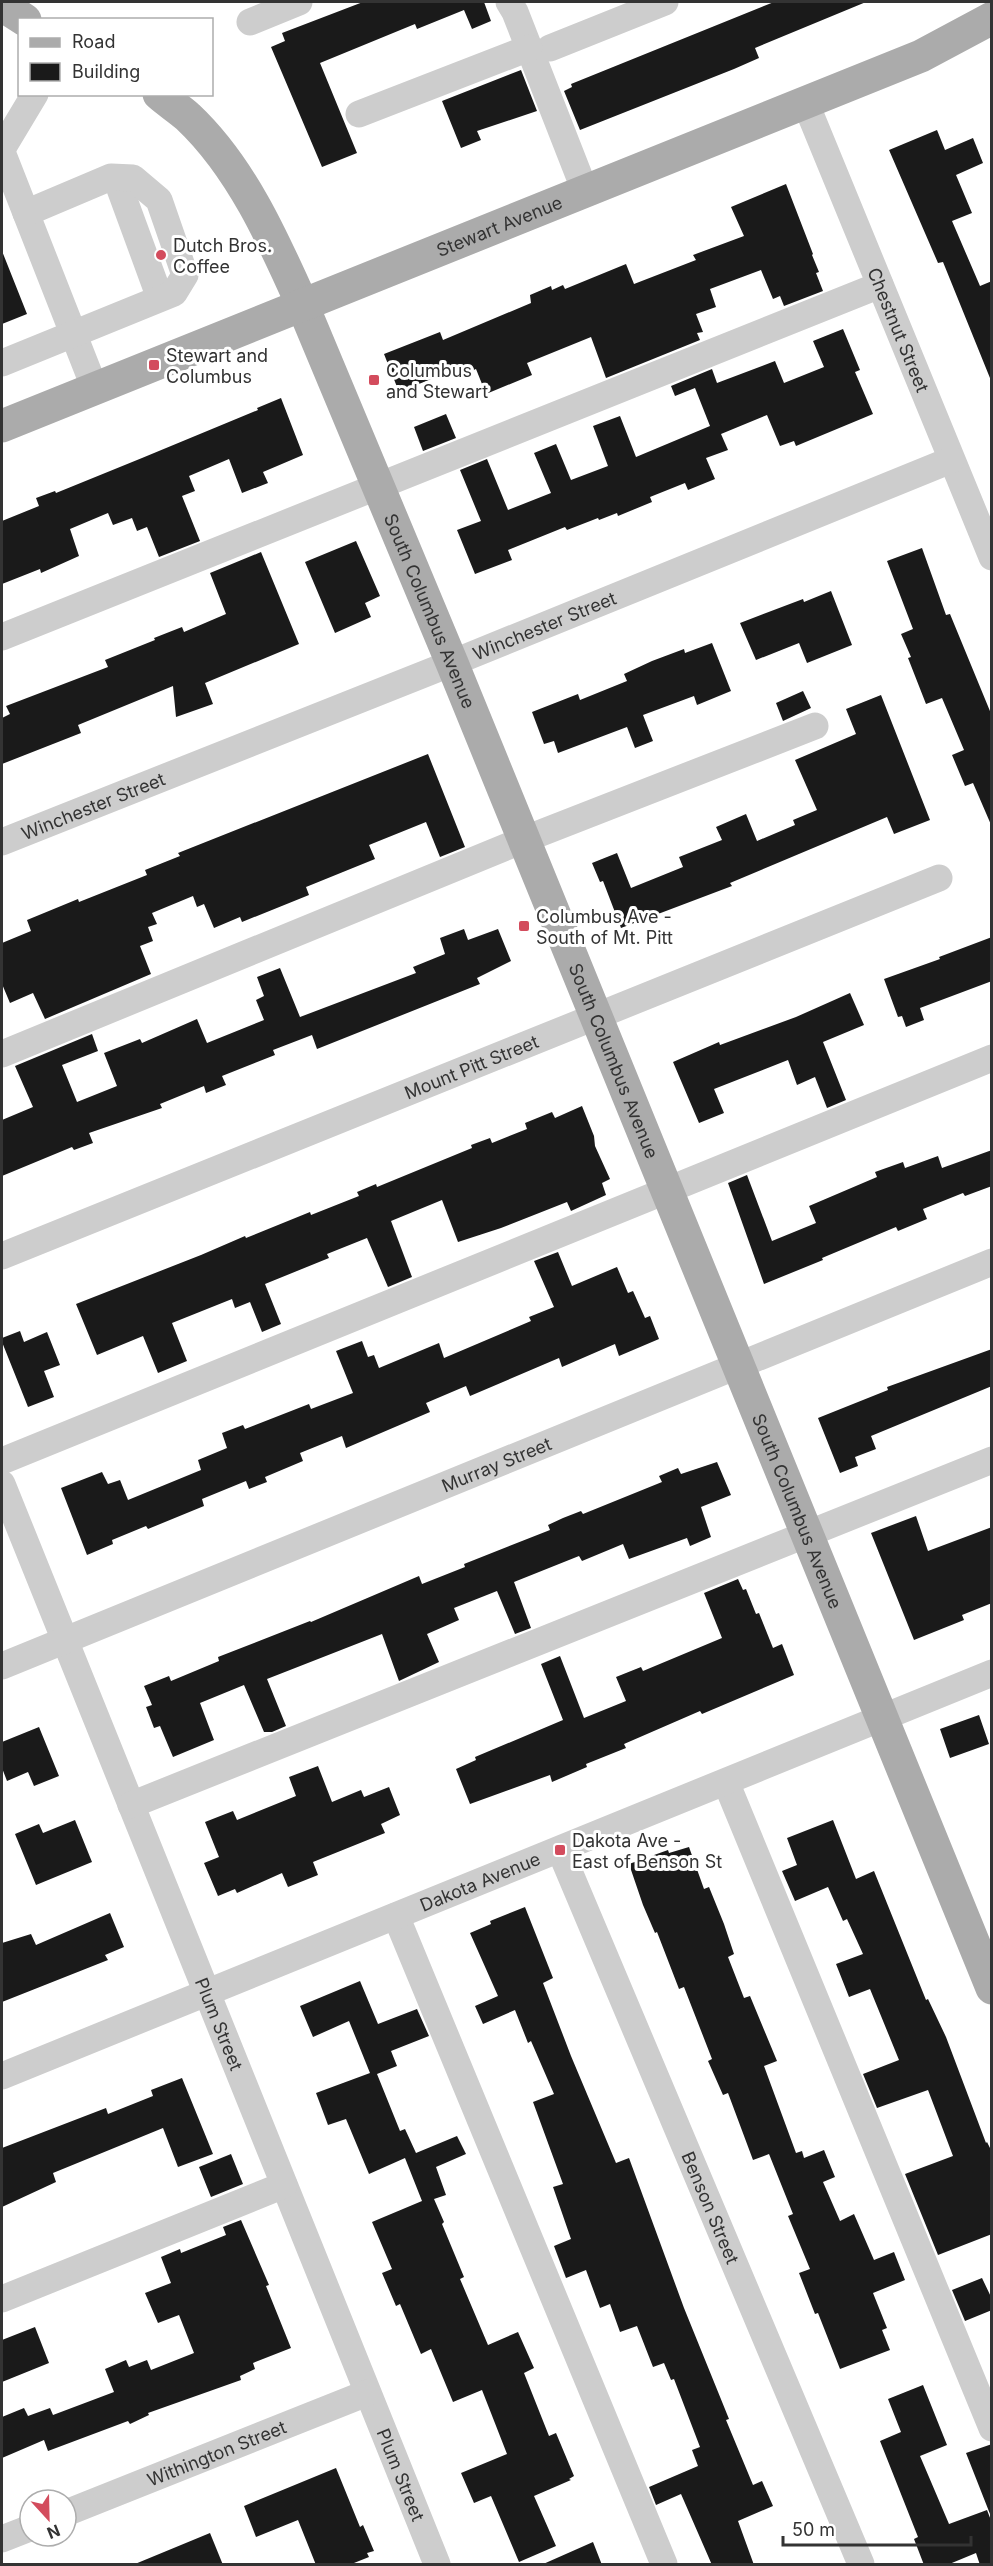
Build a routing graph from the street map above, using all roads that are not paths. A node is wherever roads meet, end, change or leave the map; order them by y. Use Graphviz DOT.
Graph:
graph roads {
  1 [pos="299,2"];
  2 [pos="509,2"];
  3 [pos="665,2"];
  4 [pos="2,5"];
  5 [pos="22,18"];
  6 [pos="992,18"];
  7 [pos="250,22"];
  8 [pos="540,48"];
  9 [pos="34,96"];
  10 [pos="162,96"];
  11 [pos="806,104"];
  12 [pos="359,114"];
  13 [pos="2,150"];
  14 [pos="8,188"];
  15 [pos="585,191"];
  16 [pos="26,213"];
  17 [pos="880,285"];
  18 [pos="302,304"];
  19 [pos="74,334"];
  20 [pos="2,363"];
  21 [pos="95,389"];
  22 [pos="2,426"];
  23 [pos="951,460"];
  24 [pos="377,487"];
  25 [pos="992,557"];
  26 [pos="2,637"];
  27 [pos="452,663"];
  28 [pos="815,726"];
  29 [pos="523,840"];
  30 [pos="2,842"];
  31 [pos="939,878"];
  32 [pos="595,1016"];
  33 [pos="2,1054"];
  34 [pos="992,1058"];
  35 [pos="667,1190"];
  36 [pos="2,1256"];
  37 [pos="992,1262"];
  38 [pos="739,1366"];
  39 [pos="992,1460"];
  40 [pos="2,1461"];
  41 [pos="2,1484"];
  42 [pos="807,1535"];
  43 [pos="65,1641"];
  44 [pos="2,1666"];
  45 [pos="992,1673"];
  46 [pos="880,1718"];
  47 [pos="726,1782"];
  48 [pos="131,1805"];
  49 [pos="560,1850"];
  50 [pos="396,1916"];
  51 [pos="992,1988"];
  52 [pos="207,1993"];
  53 [pos="2,2076"];
  54 [pos="284,2185"];
  55 [pos="2,2299"];
  56 [pos="367,2393"];
  57 [pos="992,2428"];
  58 [pos="78,2508"];
  59 [pos="18,2533"];
  60 [pos="2,2539"];
  61 [pos="437,2565"];
  62 [pos="664,2565"];
  63 [pos="861,2565"];
  1 -- 7 [label="street"];
  2 -- 8 [label="street"];
  3 -- 8 [label="street"];
  4 -- 5 [label="main road"];
  6 -- 11 [label="main road, Stewart Avenue"];
  8 -- 12 [label="street"];
  8 -- 15 [label="street"];
  9 -- 13 [label="street"];
  10 -- 18 [label="main road, South Columbus Avenue"];
  11 -- 15 [label="main road, Stewart Avenue"];
  11 -- 17 [label="street, Chestnut Street"];
  13 -- 14 [label="street"];
  14 -- 16 [label="street"];
  15 -- 18 [label="main road, Stewart Avenue"];
  16 -- 19 [label="street"];
  16 -- 19 [label="street"];
  17 -- 23 [label="street, Chestnut Street"];
  17 -- 24 [label="street"];
  18 -- 21 [label="main road, Stewart Avenue"];
  18 -- 24 [label="main road, South Columbus Avenue"];
  19 -- 20 [label="street"];
  19 -- 21 [label="street"];
  21 -- 22 [label="main road, Stewart Avenue"];
  23 -- 25 [label="street, Chestnut Street"];
  23 -- 27 [label="street, Winchester Street"];
  24 -- 26 [label="street"];
  24 -- 27 [label="main road, South Columbus Avenue"];
  27 -- 29 [label="main road, South Columbus Avenue"];
  27 -- 30 [label="street, Winchester Street"];
  28 -- 29 [label="street"];
  29 -- 32 [label="main road, South Columbus Avenue"];
  29 -- 33 [label="street"];
  31 -- 32 [label="street, Mount Pitt Street"];
  32 -- 35 [label="main road, South Columbus Avenue"];
  32 -- 36 [label="street, Mount Pitt Street"];
  34 -- 35 [label="street"];
  35 -- 38 [label="main road, South Columbus Avenue"];
  35 -- 40 [label="street"];
  37 -- 38 [label="street, Murray Street"];
  38 -- 42 [label="main road, South Columbus Avenue"];
  38 -- 43 [label="street, Murray Street"];
  39 -- 42 [label="street"];
  41 -- 43 [label="street, Plum Street"];
  42 -- 46 [label="main road, South Columbus Avenue"];
  42 -- 48 [label="street"];
  43 -- 44 [label="street, Murray Street"];
  43 -- 48 [label="street, Plum Street"];
  45 -- 46 [label="street, Dakota Avenue"];
  46 -- 47 [label="street, Dakota Avenue"];
  46 -- 51 [label="main road, South Columbus Avenue"];
  47 -- 49 [label="street, Dakota Avenue"];
  47 -- 57 [label="street"];
  48 -- 52 [label="street, Plum Street"];
  49 -- 50 [label="street, Dakota Avenue"];
  49 -- 63 [label="street, Benson Street"];
  50 -- 52 [label="street, Dakota Avenue"];
  50 -- 62 [label="street"];
  52 -- 53 [label="street, Dakota Avenue"];
  52 -- 54 [label="street, Plum Street"];
  54 -- 55 [label="street"];
  54 -- 56 [label="street, Plum Street"];
  56 -- 58 [label="street, Withington Street"];
  56 -- 61 [label="street, Plum Street"];
  59 -- 60 [label="street"];
}
